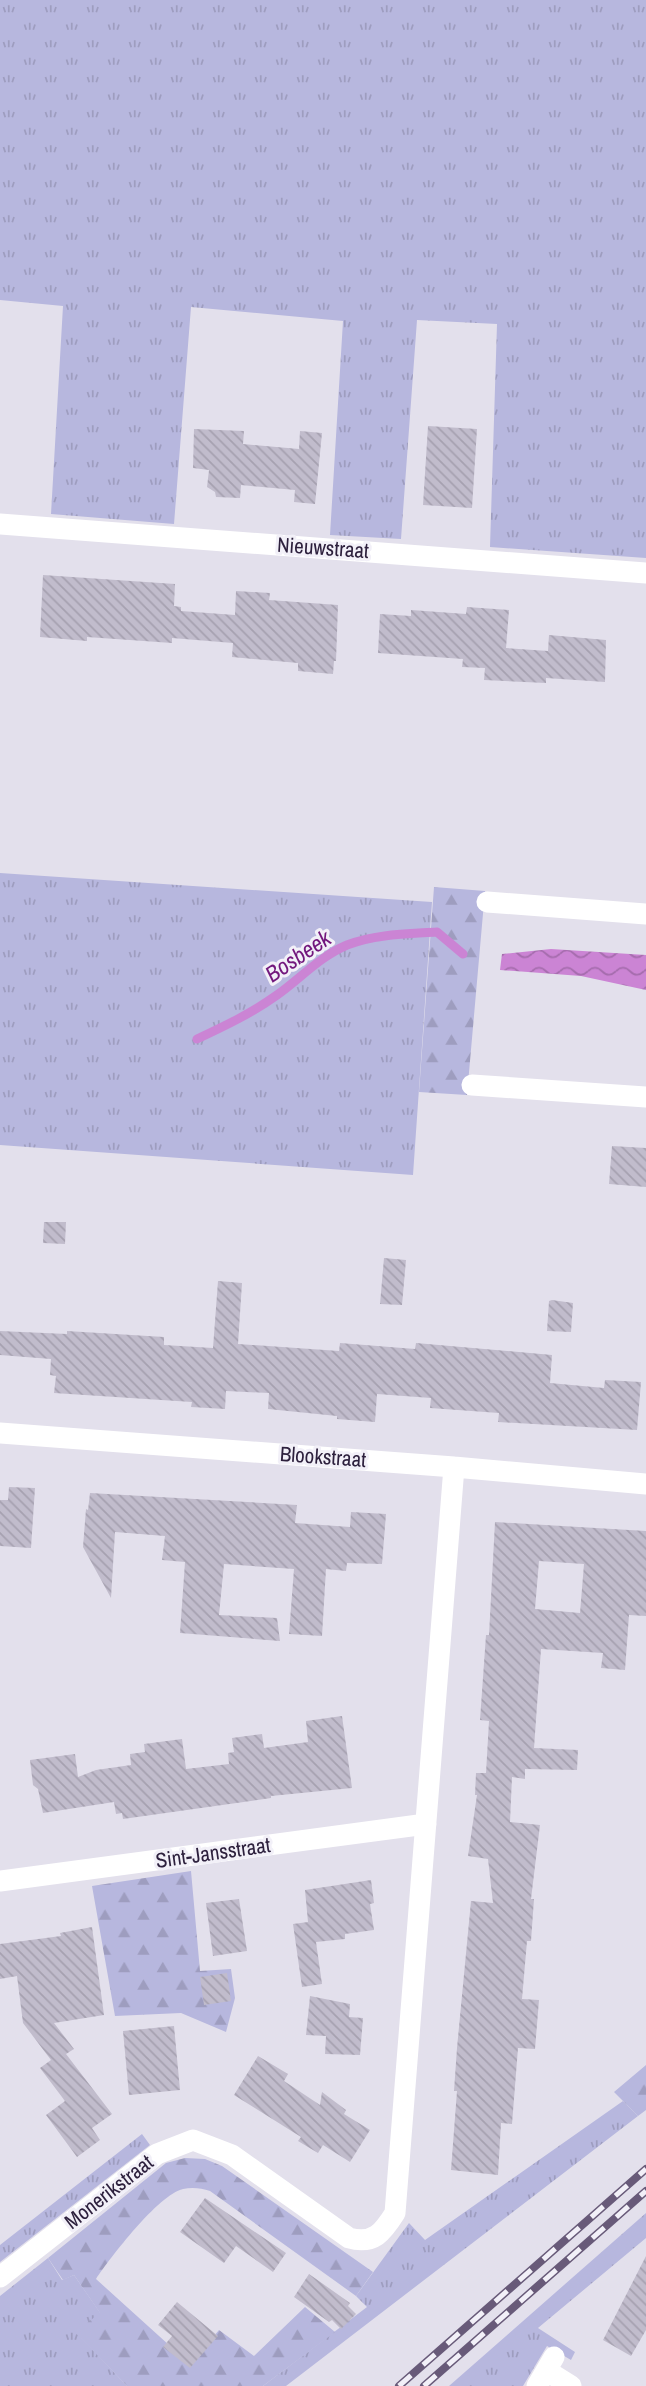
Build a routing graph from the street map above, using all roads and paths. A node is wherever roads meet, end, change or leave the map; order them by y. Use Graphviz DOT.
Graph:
graph roads {
  1 [pos="0,524"];
  2 [pos="646,573"];
  3 [pos="487,902"];
  4 [pos="646,914"];
  5 [pos="472,1085"];
  6 [pos="646,1097"];
  7 [pos="0,1433"];
  8 [pos="454,1466"];
  9 [pos="646,1484"];
  10 [pos="426,1824"];
  11 [pos="0,1881"];
  12 [pos="0,2277"];
  13 [pos="546,2371"];
  14 [pos="571,2386"];
  1 -- 2 [label="street, Nieuwstraat"];
  3 -- 4 [label="street"];
  5 -- 6 [label="street"];
  7 -- 8 [label="street, Blookstraat"];
  8 -- 9 [label="street, Blookstraat"];
  8 -- 10 [label="street"];
  10 -- 11 [label="street, Sint-Jansstraat"];
  10 -- 12 [label="street, Monerikstraat"];
  13 -- 14 [label="street"];
}
